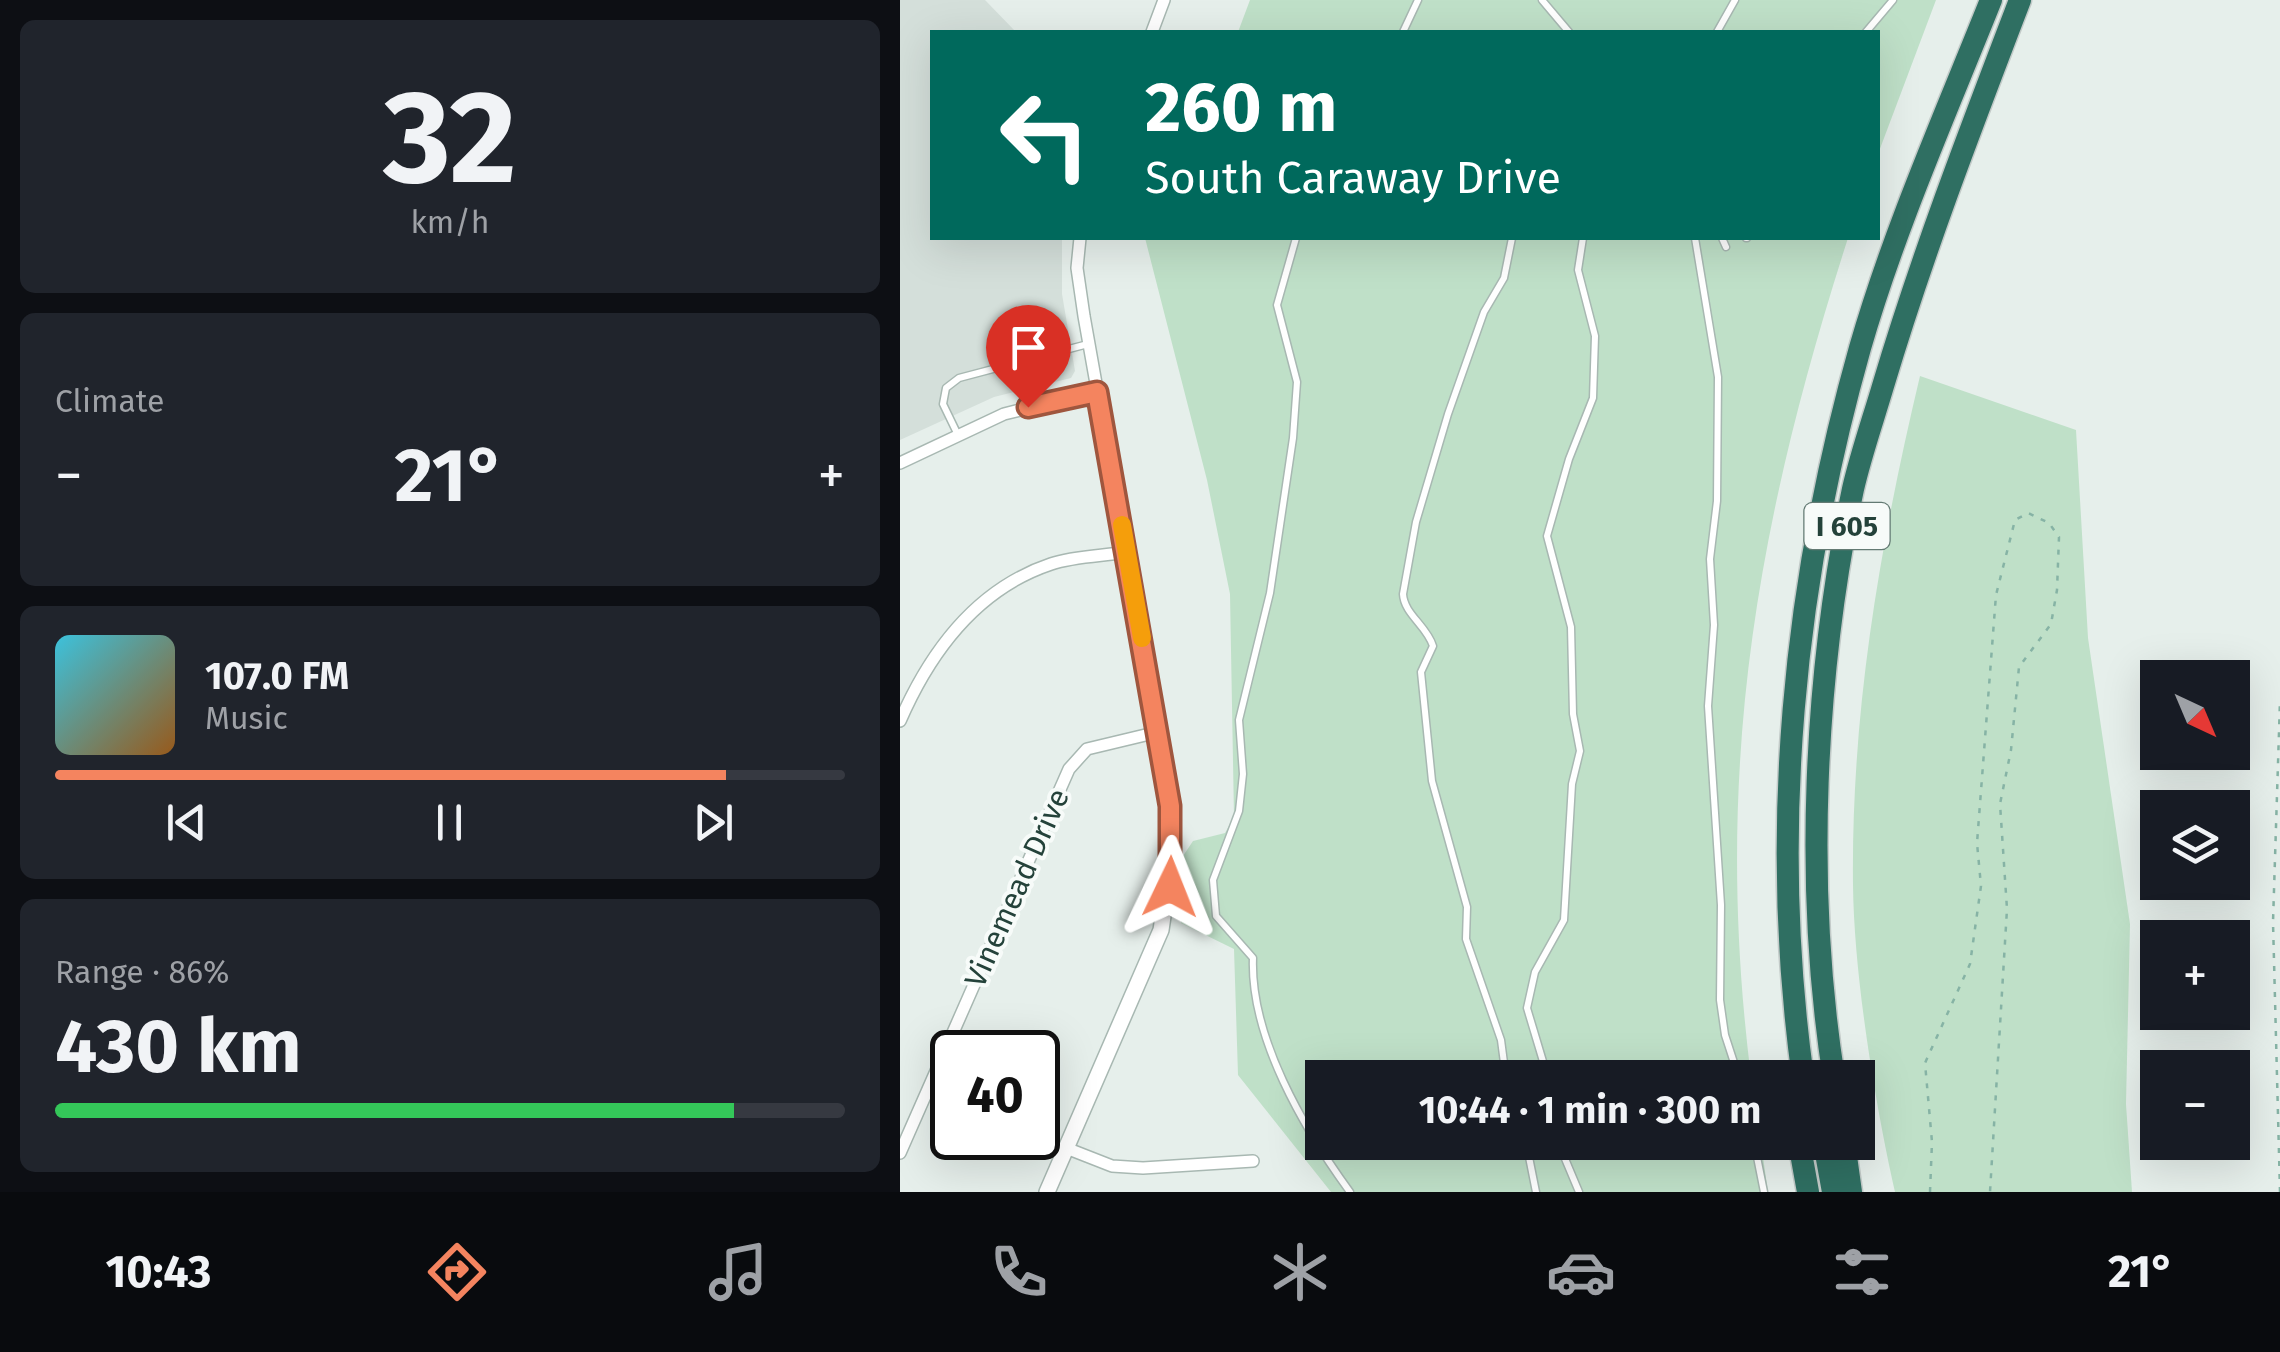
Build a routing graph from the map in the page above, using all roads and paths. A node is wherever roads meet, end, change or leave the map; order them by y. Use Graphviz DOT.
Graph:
graph roads {
  1 [pos="1164,0"];
  2 [pos="1418,0"];
  3 [pos="1542,0"];
  4 [pos="1735,0"];
  5 [pos="1892,0"];
  6 [pos="1975,0"];
  7 [pos="1991,0"];
  8 [pos="2001,0"];
  9 [pos="2020,0"];
  10 [pos="1153,30"];
  11 [pos="1404,30"];
  12 [pos="1567,30"];
  13 [pos="1718,30"];
  14 [pos="1868,30"];
  15 [pos="1080,240"];
  16 [pos="1295,240"];
  17 [pos="1512,240"];
  18 [pos="1583,240"];
  19 [pos="1694,240"];
  20 [pos="1723,240"];
  21 [pos="1726,247"];
  22 [pos="1088,344"];
  23 [pos="1097,392"];
  24 [pos="957,433"];
  25 [pos="900,464"];
  26 [pos="1127,552"];
  27 [pos="2280,700"];
  28 [pos="900,720"];
  29 [pos="1158,732"];
  30 [pos="1504,1060"];
  31 [pos="1542,1060"];
  32 [pos="1733,1060"];
  33 [pos="1787,1060"];
  34 [pos="1801,1060"];
  35 [pos="1813,1060"];
  36 [pos="1831,1060"];
  37 [pos="1066,1148"];
  38 [pos="900,1153"];
  39 [pos="1530,1160"];
  40 [pos="1566,1160"];
  41 [pos="1758,1160"];
  42 [pos="1802,1160"];
  43 [pos="1815,1160"];
  44 [pos="1827,1160"];
  45 [pos="1847,1160"];
  46 [pos="1254,1161"];
  47 [pos="1047,1192"];
  48 [pos="1350,1192"];
  49 [pos="1536,1192"];
  50 [pos="1579,1192"];
  51 [pos="1764,1192"];
  52 [pos="1808,1192"];
  53 [pos="1821,1192"];
  54 [pos="1833,1192"];
  55 [pos="1851,1192"];
  56 [pos="1930,1192"];
  57 [pos="1990,1192"];
  58 [pos="2280,1192"];
  1 -- 10 [label="street"];
  2 -- 11 [label="lane"];
  3 -- 12 [label="lane"];
  4 -- 13 [label="lane"];
  5 -- 14 [label="lane"];
  6 -- 33 [label="highway, I 605"];
  7 -- 34 [label="highway"];
  8 -- 35 [label="highway"];
  9 -- 36 [label="highway, I 605"];
  15 -- 22 [label="street"];
  16 -- 48 [label="lane"];
  17 -- 30 [label="lane"];
  18 -- 31 [label="lane"];
  19 -- 32 [label="lane"];
  20 -- 21 [label="lane"];
  22 -- 23 [label="street"];
  22 -- 24 [label="lane"];
  23 -- 24 [label="street"];
  23 -- 26 [label="street"];
  24 -- 25 [label="street"];
  26 -- 28 [label="street"];
  26 -- 29 [label="street"];
  27 -- 58 [label="path"];
  29 -- 37 [label="street"];
  29 -- 38 [label="street, Vinemead Drive"];
  37 -- 46 [label="street"];
  37 -- 47 [label="street"];
  39 -- 49 [label="lane"];
  40 -- 50 [label="lane"];
  41 -- 51 [label="lane"];
  42 -- 52 [label="highway"];
  43 -- 53 [label="highway"];
  44 -- 54 [label="highway"];
  45 -- 55 [label="highway"];
  56 -- 57 [label="path"];
}
